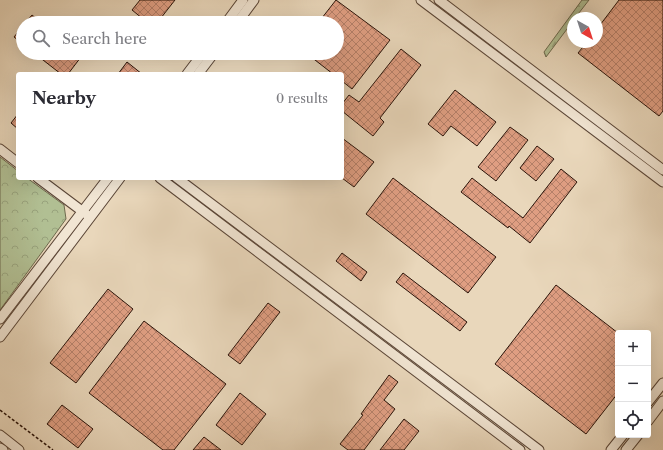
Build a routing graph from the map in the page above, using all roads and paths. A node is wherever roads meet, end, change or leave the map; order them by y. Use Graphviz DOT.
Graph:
graph roads {
  1 [pos="243,0"];
  2 [pos="254,0"];
  3 [pos="421,0"];
  4 [pos="439,0"];
  5 [pos="231,16"];
  6 [pos="242,16"];
  7 [pos="198,60"];
  8 [pos="209,60"];
  9 [pos="189,72"];
  10 [pos="200,72"];
  11 [pos="0,149"];
  12 [pos="16,161"];
  13 [pos="663,170"];
  14 [pos="41,180"];
  15 [pos="106,180"];
  16 [pos="118,180"];
  17 [pos="163,180"];
  18 [pos="180,180"];
  19 [pos="663,182"];
  20 [pos="82,212"];
  21 [pos="90,218"];
  22 [pos="0,319"];
  23 [pos="0,337"];
  24 [pos="663,383"];
  25 [pos="651,398"];
  26 [pos="663,401"];
  27 [pos="0,410"];
  28 [pos="651,417"];
  29 [pos="0,436"];
  30 [pos="621,438"];
  31 [pos="636,438"];
  32 [pos="0,448"];
  33 [pos="3,450"];
  34 [pos="19,450"];
  35 [pos="53,450"];
  36 [pos="520,450"];
  37 [pos="539,450"];
  38 [pos="611,450"];
  39 [pos="626,450"];
  1 -- 5 [label="street"];
  2 -- 6 [label="street"];
  3 -- 19 [label="street"];
  4 -- 13 [label="street"];
  7 -- 9 [label="street"];
  8 -- 10 [label="street"];
  11 -- 12 [label="street"];
  14 -- 20 [label="street"];
  15 -- 20 [label="street"];
  16 -- 21 [label="street"];
  17 -- 36 [label="street"];
  18 -- 37 [label="street"];
  20 -- 21 [label="street"];
  20 -- 22 [label="street"];
  21 -- 23 [label="street"];
  24 -- 25 [label="street"];
  26 -- 28 [label="street"];
  27 -- 35 [label="path"];
  29 -- 34 [label="street"];
  30 -- 38 [label="street"];
  31 -- 39 [label="street"];
  32 -- 33 [label="street"];
}
